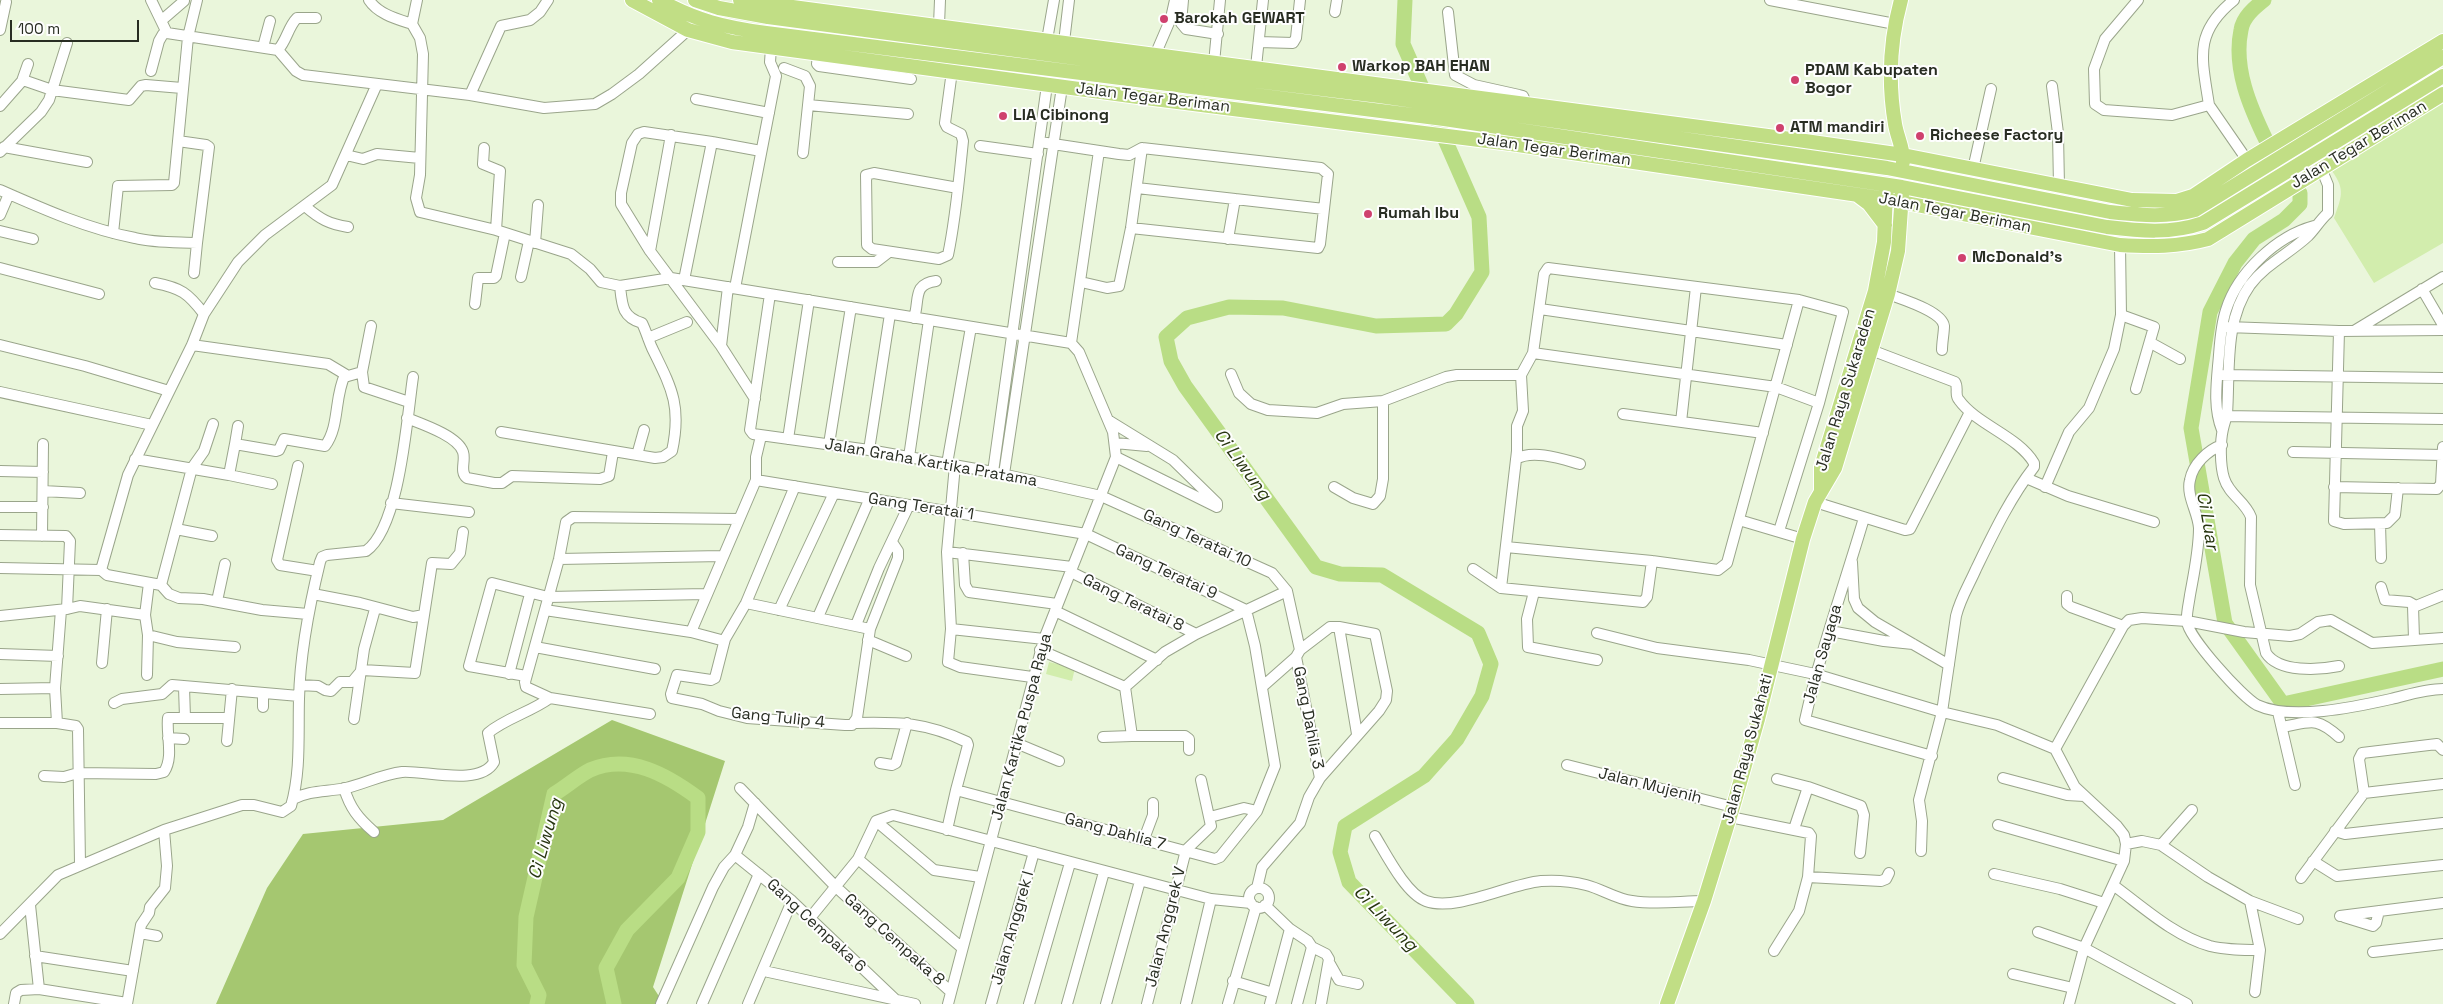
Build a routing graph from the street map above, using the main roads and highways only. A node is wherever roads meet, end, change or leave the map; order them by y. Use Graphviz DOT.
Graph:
graph roads {
  1 [pos="632,0"];
  2 [pos="659,0"];
  3 [pos="695,0"];
  4 [pos="740,0"];
  5 [pos="1901,0"];
  6 [pos="768,17"];
  7 [pos="922,30"];
  8 [pos="766,33"];
  9 [pos="2439,52"];
  10 [pos="1153,62"];
  11 [pos="915,66"];
  12 [pos="2443,76"];
  13 [pos="1141,81"];
  14 [pos="1381,90"];
  15 [pos="2443,94"];
  16 [pos="1138,97"];
  17 [pos="1517,112"];
  18 [pos="1895,125"];
  19 [pos="2317,135"];
  20 [pos="2325,149"];
  21 [pos="1887,153"];
  22 [pos="1903,155"];
  23 [pos="1887,168"];
  24 [pos="1903,171"];
  25 [pos="1886,184"];
  26 [pos="1902,187"];
  27 [pos="1857,195"];
  28 [pos="1886,199"];
  29 [pos="1902,201"];
  30 [pos="1885,225"];
  31 [pos="1834,448"];
  32 [pos="1818,496"];
  33 [pos="1667,1004"];
  1 -- 11 [label="main road, Jalan Tegar Beriman"];
  2 -- 8 [label="main road, Jalan Tegar Beriman"];
  3 -- 6 [label="main road, Jalan Tegar Beriman"];
  4 -- 7 [label="main road, Jalan Tegar Beriman"];
  5 -- 18 [label="main road"];
  6 -- 7 [label="main road, Jalan Tegar Beriman"];
  6 -- 8 [label="main road"];
  7 -- 10 [label="main road, Jalan Tegar Beriman"];
  7 -- 10 [label="main road, Jalan Tegar Beriman"];
  8 -- 11 [label="main road, Jalan Tegar Beriman"];
  9 -- 19 [label="main road, Jalan Tegar Beriman"];
  9 -- 22 [label="main road, Jalan Tegar Beriman"];
  10 -- 14 [label="main road, Jalan Tegar Beriman"];
  10 -- 14 [label="main road, Jalan Tegar Beriman"];
  11 -- 13 [label="main road, Jalan Tegar Beriman"];
  11 -- 16 [label="main road, Jalan Tegar Beriman"];
  12 -- 20 [label="main road, Jalan Tegar Beriman"];
  13 -- 16 [label="main road"];
  13 -- 17 [label="main road, Jalan Tegar Beriman"];
  14 -- 17 [label="main road, Jalan Tegar Beriman"];
  15 -- 29 [label="main road, Jalan Tegar Beriman"];
  16 -- 27 [label="main road, Jalan Tegar Beriman"];
  17 -- 21 [label="main road, Jalan Tegar Beriman"];
  17 -- 23 [label="main road, Jalan Tegar Beriman"];
  17 -- 25 [label="main road, Jalan Tegar Beriman"];
  18 -- 21 [label="main road, Jalan Raya Sukaraden"];
  18 -- 22 [label="main road, Jalan Raya Sukaraden"];
  19 -- 20 [label="main road"];
  19 -- 24 [label="main road, Jalan Tegar Beriman"];
  20 -- 26 [label="main road, Jalan Tegar Beriman"];
  21 -- 22 [label="main road, Jalan Tegar Beriman"];
  21 -- 23 [label="main road, Jalan Raya Sukaraden"];
  22 -- 24 [label="main road, Jalan Raya Sukaraden"];
  23 -- 24 [label="main road, Jalan Tegar Beriman"];
  23 -- 25 [label="main road, Jalan Raya Sukaraden"];
  24 -- 26 [label="main road, Jalan Raya Sukaraden"];
  25 -- 26 [label="main road, Jalan Tegar Beriman"];
  25 -- 28 [label="main road, Jalan Raya Sukaraden"];
  26 -- 29 [label="main road, Jalan Raya Sukaraden"];
  27 -- 28 [label="main road, Jalan Tegar Beriman"];
  27 -- 30 [label="main road"];
  28 -- 29 [label="main road, Jalan Tegar Beriman"];
  28 -- 30 [label="main road, Jalan Raya Sukaraden"];
  29 -- 31 [label="main road, Jalan Raya Sukaraden"];
  30 -- 31 [label="main road, Jalan Raya Sukaraden"];
  31 -- 32 [label="main road, Jalan Raya Sukaraden"];
  32 -- 33 [label="main road, Jalan Raya Sukahati"];
}
